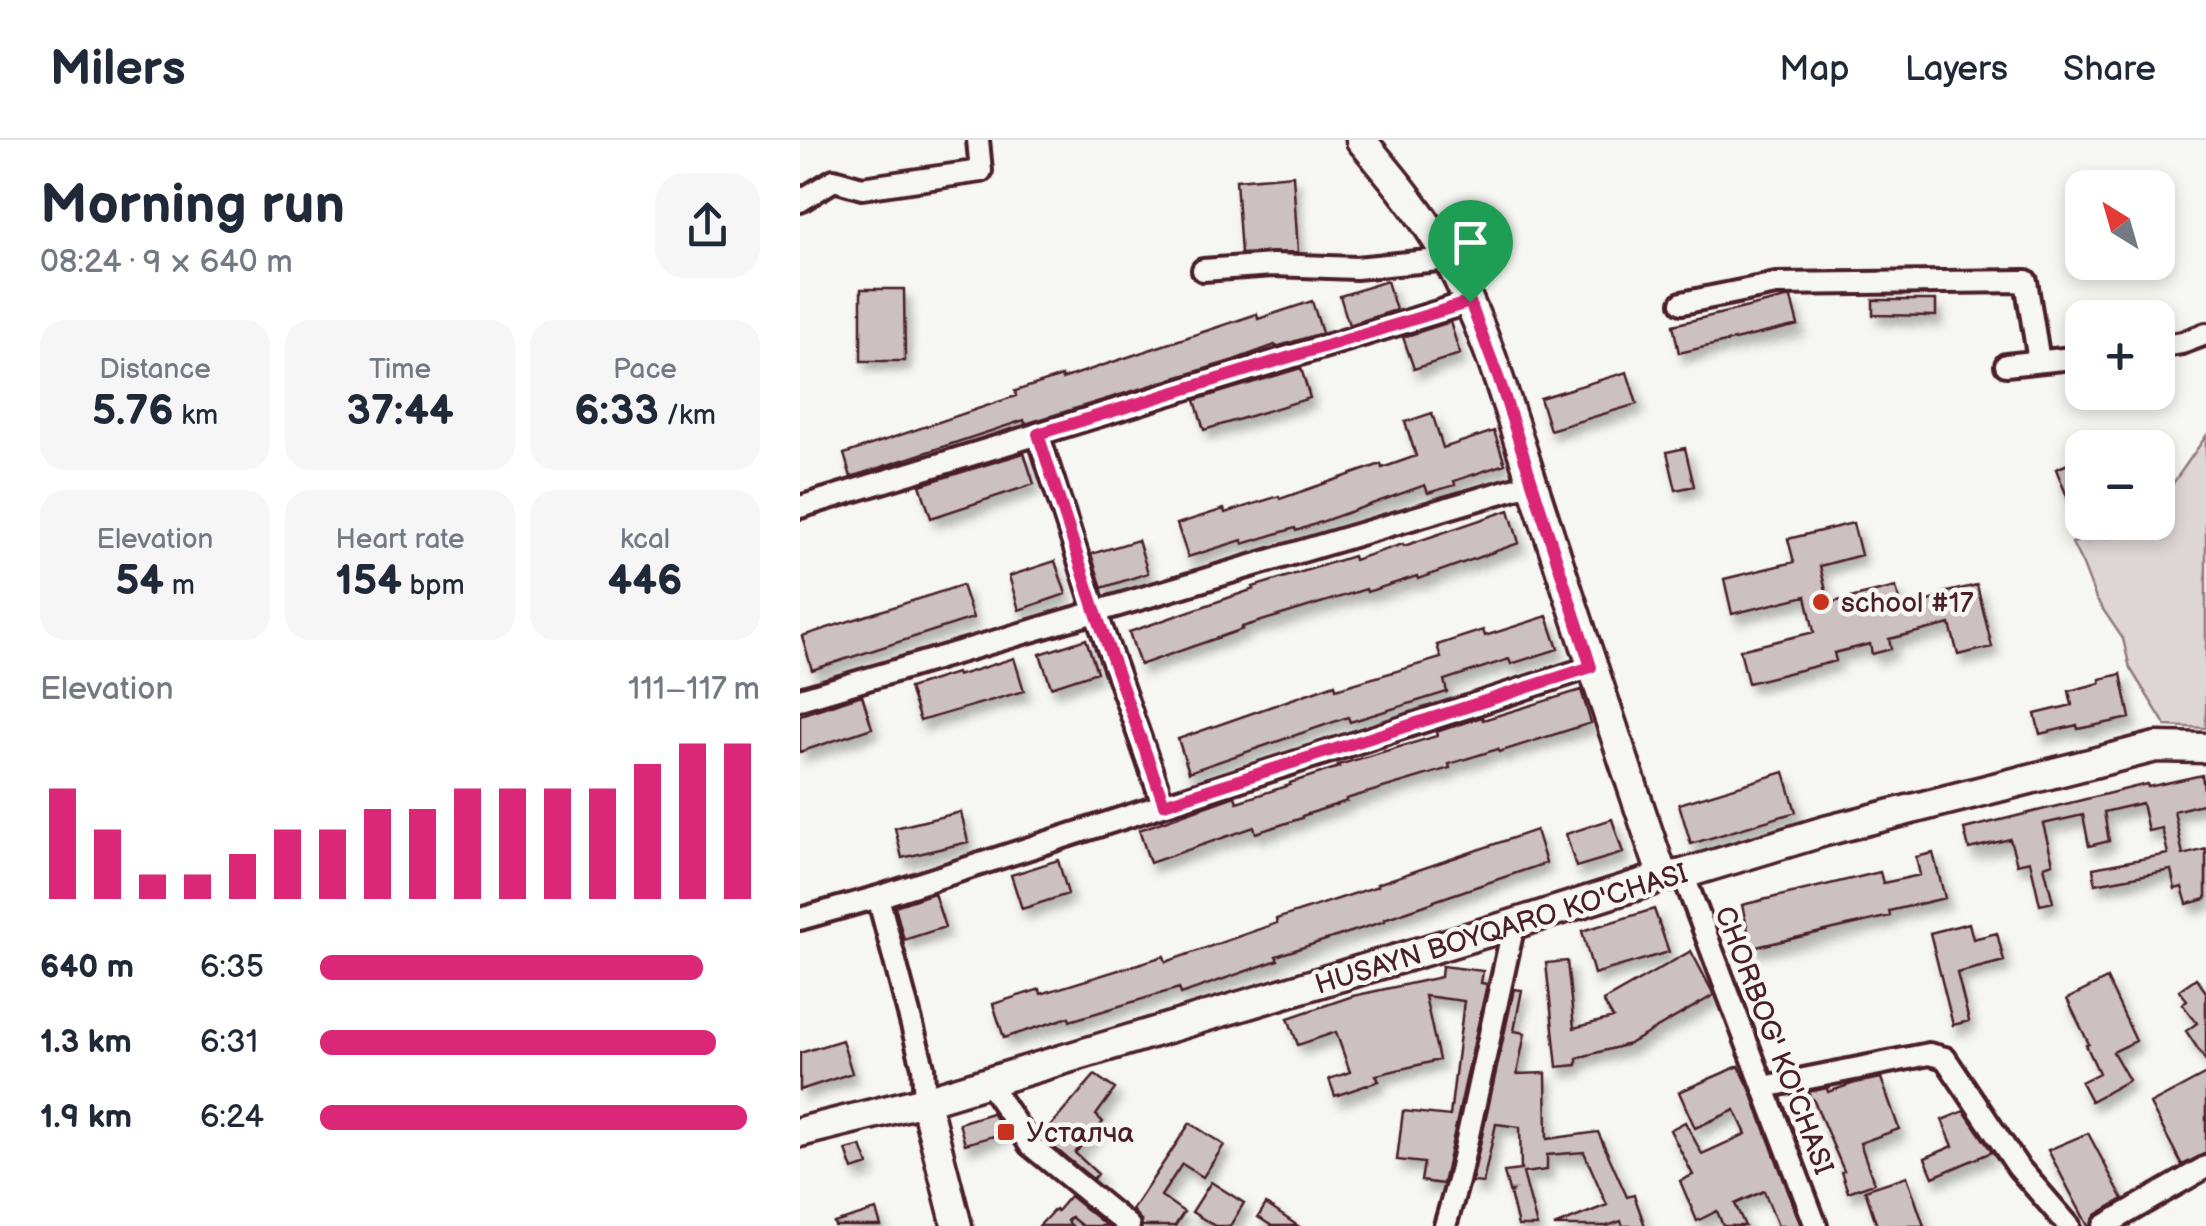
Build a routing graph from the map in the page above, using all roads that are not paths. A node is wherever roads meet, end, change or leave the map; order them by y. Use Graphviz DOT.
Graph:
graph roads {
  1 [pos="978,140"];
  2 [pos="1361,140"];
  3 [pos="800,202"];
  4 [pos="1449,259"];
  5 [pos="1203,270"];
  6 [pos="1470,302"];
  7 [pos="1682,303"];
  8 [pos="2206,334"];
  9 [pos="2175,344"];
  10 [pos="2065,359"];
  11 [pos="2039,362"];
  12 [pos="2006,365"];
  13 [pos="1038,434"];
  14 [pos="1533,484"];
  15 [pos="800,507"];
  16 [pos="1096,613"];
  17 [pos="1591,667"];
  18 [pos="800,699"];
  19 [pos="2206,748"];
  20 [pos="1164,804"];
  21 [pos="1673,875"];
  22 [pos="878,897"];
  23 [pos="800,919"];
  24 [pos="1514,924"];
  25 [pos="988,1082"];
  26 [pos="1764,1087"];
  27 [pos="924,1101"];
  28 [pos="800,1132"];
  29 [pos="2206,1167"];
  30 [pos="958,1226"];
  31 [pos="1129,1226"];
  32 [pos="1445,1226"];
  33 [pos="1816,1226"];
  34 [pos="2069,1226"];
  35 [pos="2104,1226"];
  1 -- 3 [label="street"];
  2 -- 4 [label="main road"];
  4 -- 5 [label="street"];
  4 -- 6 [label="main road"];
  6 -- 13 [label="street"];
  6 -- 14 [label="main road"];
  7 -- 11 [label="street"];
  8 -- 9 [label="street"];
  10 -- 11 [label="street"];
  11 -- 12 [label="street"];
  13 -- 15 [label="street"];
  13 -- 16 [label="street"];
  14 -- 16 [label="street"];
  14 -- 17 [label="main road"];
  16 -- 18 [label="street"];
  16 -- 20 [label="street"];
  17 -- 20 [label="street"];
  17 -- 21 [label="main road"];
  19 -- 21 [label="main road, HUSAYN BOYQARO KO'CHASI"];
  20 -- 22 [label="street"];
  21 -- 24 [label="main road, HUSAYN BOYQARO KO'CHASI"];
  21 -- 26 [label="street, СHORBOG' KO'CHASI"];
  22 -- 23 [label="street"];
  22 -- 27 [label="street"];
  24 -- 25 [label="main road, HUSAYN BOYQARO KO'CHASI"];
  24 -- 32 [label="street"];
  25 -- 27 [label="main road, HUSAYN BOYQARO KO'CHASI"];
  25 -- 31 [label="street"];
  26 -- 33 [label="street, СHORBOG' KO'CHASI"];
  26 -- 34 [label="street"];
  27 -- 28 [label="main road, HUSAYN BOYQARO KO'CHASI"];
  27 -- 30 [label="main road"];
  29 -- 35 [label="street"];
}
